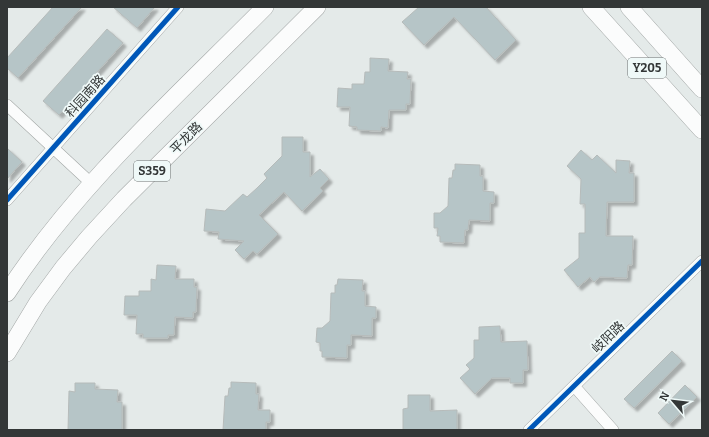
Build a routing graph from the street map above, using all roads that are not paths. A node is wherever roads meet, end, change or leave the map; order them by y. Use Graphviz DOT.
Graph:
graph roads {
  1 [pos="178,7"];
  2 [pos="265,7"];
  3 [pos="317,7"];
  4 [pos="591,7"];
  5 [pos="629,7"];
  6 [pos="702,88"];
  7 [pos="7,105"];
  8 [pos="702,130"];
  9 [pos="53,148"];
  10 [pos="92,184"];
  11 [pos="7,200"];
  12 [pos="702,261"];
  13 [pos="7,293"];
  14 [pos="7,353"];
  15 [pos="574,386"];
  16 [pos="529,430"];
  17 [pos="613,430"];
  1 -- 9 [label="street, 科园南路"];
  2 -- 10 [label="main road, S359"];
  3 -- 14 [label="main road, 平龙路 / S359"];
  4 -- 8 [label="main road, Y205"];
  5 -- 6 [label="main road, Y205"];
  7 -- 9 [label="street"];
  9 -- 10 [label="street"];
  9 -- 11 [label="street, 科园南路"];
  10 -- 13 [label="main road, S359"];
  12 -- 15 [label="street, 岐阳路"];
  15 -- 16 [label="street, 岐阳路"];
  15 -- 17 [label="street"];
}
